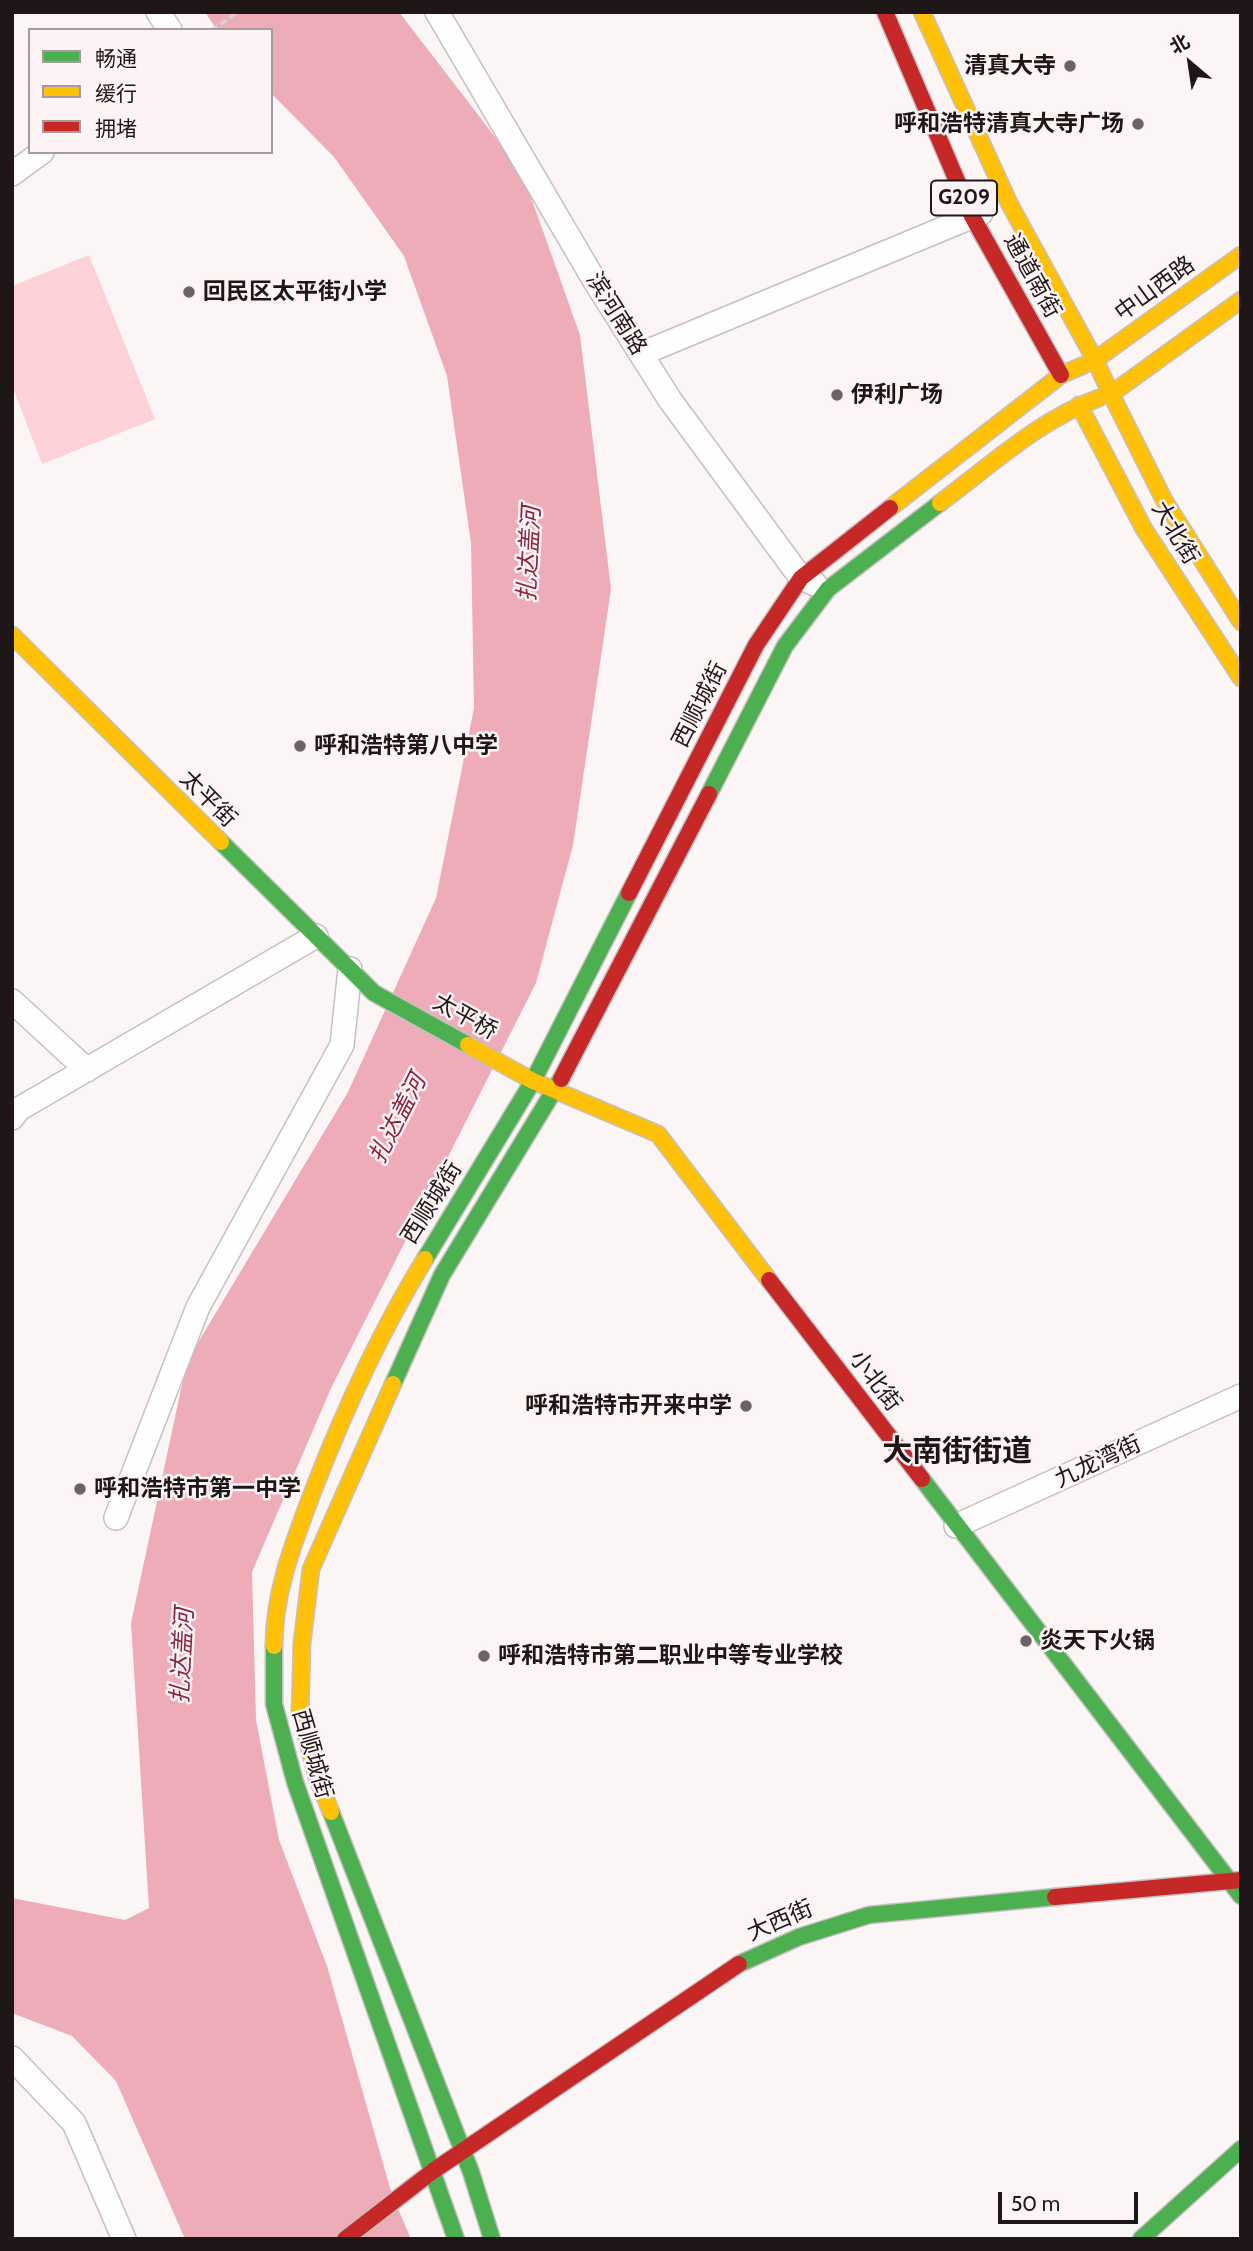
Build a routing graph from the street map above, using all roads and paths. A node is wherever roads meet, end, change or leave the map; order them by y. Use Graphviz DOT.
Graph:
graph roads {
  1 [pos="158,12"];
  2 [pos="238,12"];
  3 [pos="437,12"];
  4 [pos="885,12"];
  5 [pos="922,12"];
  6 [pos="169,28"];
  7 [pos="215,28"];
  8 [pos="39,154"];
  9 [pos="12,174"];
  10 [pos="1009,203"];
  11 [pos="972,216"];
  12 [pos="1241,255"];
  13 [pos="1241,300"];
  14 [pos="641,354"];
  15 [pos="1095,360"];
  16 [pos="1070,390"];
  17 [pos="1111,394"];
  18 [pos="802,578"];
  19 [pos="828,589"];
  20 [pos="1241,622"];
  21 [pos="12,635"];
  22 [pos="1241,678"];
  23 [pos="316,936"];
  24 [pos="350,969"];
  25 [pos="374,993"];
  26 [pos="12,1001"];
  27 [pos="87,1070"];
  28 [pos="534,1081"];
  29 [pos="555,1091"];
  30 [pos="12,1118"];
  31 [pos="1241,1396"];
  32 [pos="116,1518"];
  33 [pos="956,1526"];
  34 [pos="1236,1892"];
  35 [pos="1105,1909"];
  36 [pos="12,2058"];
  37 [pos="581,2091"];
  38 [pos="1241,2149"];
  39 [pos="464,2152"];
  40 [pos="433,2171"];
  41 [pos="461,2179"];
  42 [pos="424,2204"];
  43 [pos="124,2239"];
  44 [pos="345,2239"];
  45 [pos="456,2239"];
  46 [pos="492,2239"];
  47 [pos="1141,2239"];
  1 -- 6 [label="street"];
  2 -- 7 [label="path"];
  3 -- 14 [label="street, 滨河南路"];
  4 -- 11 [label="main road, 通道南街 / G209"];
  5 -- 10 [label="main road, 通道南街 / G209"];
  8 -- 9 [label="street"];
  10 -- 11 [label="street"];
  10 -- 15 [label="main road, 通道南街 / G209"];
  11 -- 14 [label="street"];
  11 -- 16 [label="main road, 通道南街 / G209"];
  12 -- 15 [label="main road, 中山西路"];
  13 -- 17 [label="main road"];
  14 -- 18 [label="street, 滨河南路"];
  15 -- 16 [label="main road, 西顺城街"];
  15 -- 17 [label="main road, 大北街"];
  16 -- 17 [label="main road, 西顺城街"];
  16 -- 18 [label="main road, 西顺城街"];
  16 -- 19 [label="main road, 西顺城街"];
  16 -- 22 [label="main road, 大北街 / G209"];
  17 -- 20 [label="main road, 大北街"];
  18 -- 19 [label="street"];
  18 -- 28 [label="main road, 西顺城街"];
  19 -- 29 [label="main road, 西顺城街"];
  21 -- 23 [label="main road, 太平街"];
  23 -- 24 [label="main road, 太平街"];
  23 -- 27 [label="street"];
  24 -- 25 [label="main road, 太平街"];
  24 -- 32 [label="street"];
  25 -- 28 [label="main road, 太平桥"];
  26 -- 27 [label="street"];
  27 -- 30 [label="street"];
  28 -- 29 [label="main road, 小北街"];
  28 -- 40 [label="main road, 西顺城街"];
  29 -- 33 [label="main road, 小北街"];
  29 -- 39 [label="main road, 西顺城街"];
  31 -- 33 [label="street, 九龙湾街"];
  33 -- 34 [label="main road, 小北街"];
  34 -- 39 [label="main road, 大西街"];
  35 -- 37 [label="main road, 大西街"];
  36 -- 43 [label="street"];
  38 -- 47 [label="main road"];
  39 -- 40 [label="main road, 大西街"];
  39 -- 41 [label="main road, 西顺城街"];
  40 -- 41 [label="main road, 西顺城街"];
  40 -- 44 [label="main road, 大西街"];
  41 -- 42 [label="main road"];
  41 -- 45 [label="main road, 西顺城街"];
  41 -- 46 [label="main road, 西顺城街"];
}
